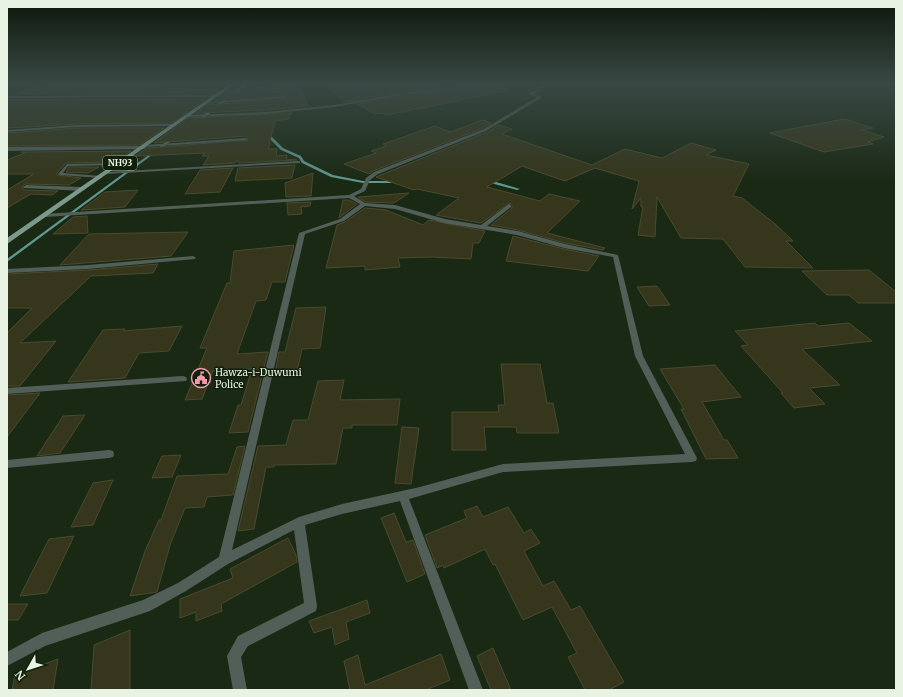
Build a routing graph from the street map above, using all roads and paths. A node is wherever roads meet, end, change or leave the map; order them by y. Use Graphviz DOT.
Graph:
graph roads {
  1 [pos="188,116"];
  2 [pos="510,117"];
  3 [pos="175,125"];
  4 [pos="7,130"];
  5 [pos="246,139"];
  6 [pos="145,146"];
  7 [pos="7,149"];
  8 [pos="298,162"];
  9 [pos="118,164"];
  10 [pos="106,173"];
  11 [pos="100,177"];
  12 [pos="26,187"];
  13 [pos="82,189"];
  14 [pos="350,196"];
  15 [pos="364,204"];
  16 [pos="509,206"];
  17 [pos="45,215"];
  18 [pos="482,227"];
  19 [pos="7,242"];
  20 [pos="193,258"];
  21 [pos="7,271"];
  22 [pos="183,379"];
  23 [pos="7,391"];
  24 [pos="109,454"];
  25 [pos="7,464"];
  26 [pos="403,496"];
  27 [pos="299,522"];
  28 [pos="224,560"];
  29 [pos="7,659"];
  30 [pos="240,690"];
  31 [pos="476,690"];
  1 -- 3 [label="main road, NH93"];
  2 -- 14 [label="lane"];
  3 -- 4 [label="lane"];
  3 -- 6 [label="main road, NH93"];
  5 -- 6 [label="lane"];
  6 -- 7 [label="street"];
  6 -- 9 [label="main road, NH93"];
  8 -- 10 [label="lane"];
  9 -- 10 [label="main road, NH93"];
  9 -- 11 [label="lane"];
  10 -- 11 [label="main road, NH93"];
  11 -- 13 [label="main road, NH93"];
  12 -- 13 [label="lane"];
  13 -- 17 [label="main road, NH93"];
  14 -- 15 [label="lane"];
  14 -- 17 [label="lane"];
  15 -- 18 [label="lane"];
  15 -- 28 [label="lane"];
  16 -- 18 [label="lane"];
  17 -- 19 [label="main road, NH93"];
  18 -- 26 [label="lane"];
  20 -- 21 [label="lane"];
  22 -- 23 [label="lane"];
  24 -- 25 [label="lane"];
  26 -- 27 [label="lane"];
  26 -- 31 [label="lane"];
  27 -- 28 [label="lane"];
  27 -- 30 [label="lane"];
  28 -- 29 [label="lane"];
}
